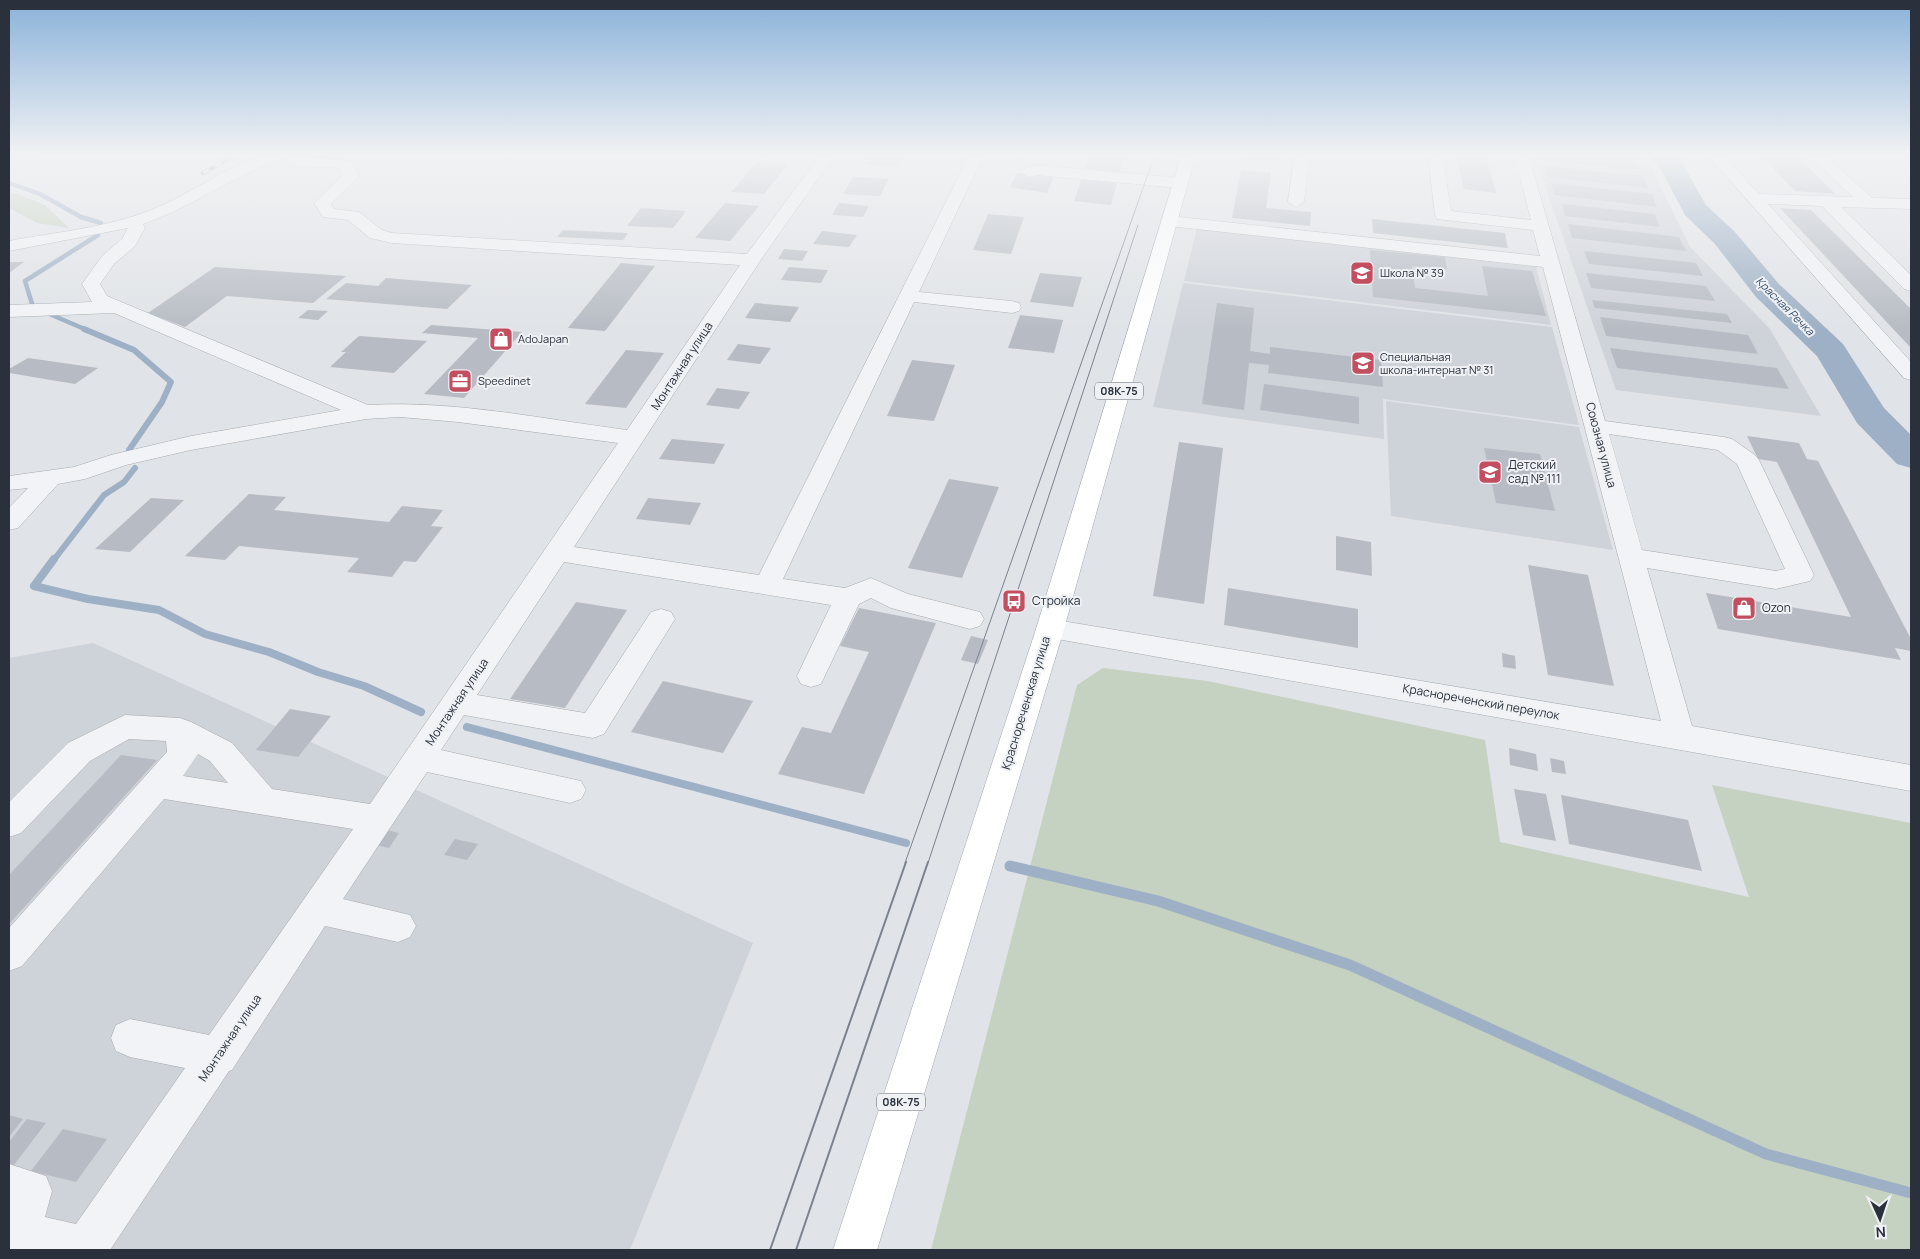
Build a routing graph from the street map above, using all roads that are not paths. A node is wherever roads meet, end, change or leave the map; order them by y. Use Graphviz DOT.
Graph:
graph roads {
  1 [pos="157,213"];
  2 [pos="329,213"];
  3 [pos="786,213"];
  4 [pos="948,213"];
  5 [pos="1171,213"];
  6 [pos="1443,213"];
  7 [pos="1537,213"];
  8 [pos="1766,213"];
  9 [pos="1838,213"];
  10 [pos="131,221"];
  11 [pos="1169,221"];
  12 [pos="1540,226"];
  13 [pos="9,246"];
  14 [pos="752,260"];
  15 [pos="1551,263"];
  16 [pos="1911,285"];
  17 [pos="908,296"];
  18 [pos="117,307"];
  19 [pos="1012,307"];
  20 [pos="9,311"];
  21 [pos="1911,374"];
  22 [pos="366,412"];
  23 [pos="1596,426"];
  24 [pos="634,438"];
  25 [pos="51,477"];
  26 [pos="9,484"];
  27 [pos="9,522"];
  28 [pos="557,553"];
  29 [pos="1631,558"];
  30 [pos="767,586"];
  31 [pos="848,598"];
  32 [pos="661,619"];
  33 [pos="970,619"];
  34 [pos="1050,629"];
  35 [pos="810,676"];
  36 [pos="457,703"];
  37 [pos="180,730"];
  38 [pos="1680,736"];
  39 [pos="419,758"];
  40 [pos="1911,778"];
  41 [pos="157,785"];
  42 [pos="570,790"];
  43 [pos="263,802"];
  44 [pos="378,819"];
  45 [pos="9,823"];
  46 [pos="317,909"];
  47 [pos="398,926"];
  48 [pos="9,954"];
  49 [pos="130,1038"];
  50 [pos="218,1056"];
  51 [pos="9,1185"];
  52 [pos="14,1240"];
  53 [pos="85,1249"];
  54 [pos="855,1250"];
  1 -- 10 [label="street"];
  2 -- 14 [label="street"];
  3 -- 14 [label="street, Монтажная улица"];
  4 -- 17 [label="street"];
  5 -- 11 [label="main road, Краснореченская улица / 08К-75"];
  6 -- 12 [label="street"];
  7 -- 12 [label="street, Союзная улица"];
  8 -- 21 [label="street"];
  9 -- 16 [label="street"];
  10 -- 13 [label="street"];
  10 -- 18 [label="street"];
  11 -- 15 [label="street"];
  11 -- 34 [label="main road, Краснореченская улица / 08К-75"];
  12 -- 15 [label="street, Союзная улица"];
  14 -- 24 [label="street, Монтажная улица"];
  15 -- 23 [label="street, Союзная улица"];
  17 -- 19 [label="street"];
  17 -- 30 [label="street"];
  18 -- 20 [label="street"];
  18 -- 22 [label="street"];
  22 -- 24 [label="street"];
  22 -- 25 [label="street"];
  23 -- 29 [label="street, Союзная улица"];
  23 -- 29 [label="street"];
  24 -- 28 [label="street, Монтажная улица"];
  25 -- 26 [label="street"];
  25 -- 27 [label="street"];
  28 -- 30 [label="street"];
  28 -- 36 [label="street, Монтажная улица"];
  29 -- 38 [label="street, Союзная улица"];
  30 -- 31 [label="street"];
  31 -- 33 [label="street"];
  31 -- 35 [label="street"];
  32 -- 36 [label="street"];
  34 -- 38 [label="street, Краснореченский переулок"];
  34 -- 54 [label="main road, Краснореченская улица / 08К-75"];
  36 -- 39 [label="street, Монтажная улица"];
  37 -- 41 [label="street"];
  37 -- 43 [label="street"];
  37 -- 45 [label="street"];
  38 -- 40 [label="street, Краснореченский переулок"];
  39 -- 42 [label="street"];
  39 -- 44 [label="street, Монтажная улица"];
  41 -- 43 [label="street"];
  41 -- 48 [label="street"];
  43 -- 44 [label="street"];
  44 -- 46 [label="street, Монтажная улица"];
  46 -- 47 [label="street"];
  46 -- 50 [label="street, Монтажная улица"];
  49 -- 50 [label="street"];
  50 -- 53 [label="street, Монтажная улица"];
  51 -- 52 [label="street"];
  52 -- 53 [label="street"];
}
